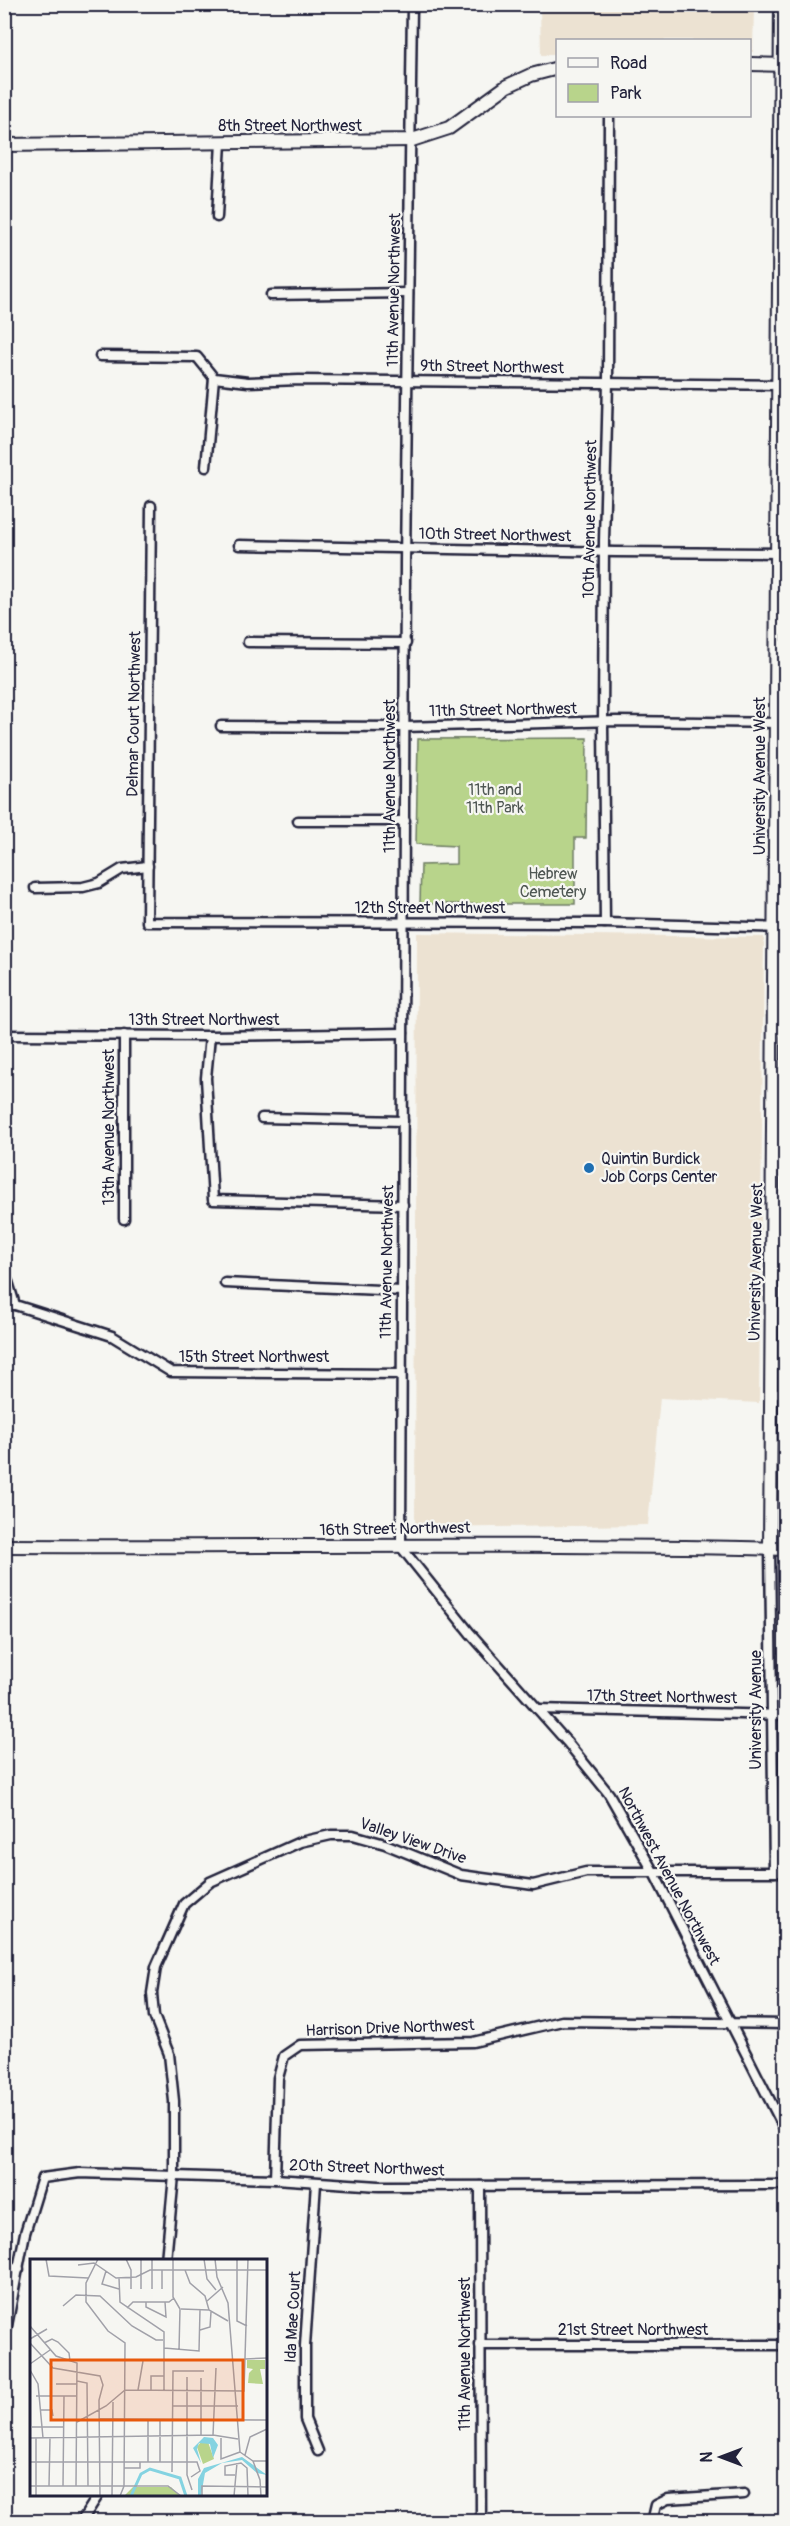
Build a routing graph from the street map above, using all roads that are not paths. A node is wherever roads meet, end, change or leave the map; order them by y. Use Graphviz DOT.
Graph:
graph roads {
  1 [pos="412,4"];
  2 [pos="781,4"];
  3 [pos="751,64"];
  4 [pos="783,65"];
  5 [pos="556,69"];
  6 [pos="609,117"];
  7 [pos="412,140"];
  8 [pos="221,142"];
  9 [pos="4,145"];
  10 [pos="217,217"];
  11 [pos="783,229"];
  12 [pos="408,293"];
  13 [pos="271,295"];
  14 [pos="100,356"];
  15 [pos="214,378"];
  16 [pos="408,382"];
  17 [pos="608,384"];
  18 [pos="783,385"];
  19 [pos="206,467"];
  20 [pos="151,506"];
  21 [pos="239,545"];
  22 [pos="406,548"];
  23 [pos="604,551"];
  24 [pos="782,553"];
  25 [pos="248,642"];
  26 [pos="406,643"];
  27 [pos="603,723"];
  28 [pos="782,723"];
  29 [pos="221,726"];
  30 [pos="405,727"];
  31 [pos="298,821"];
  32 [pos="405,821"];
  33 [pos="148,866"];
  34 [pos="35,888"];
  35 [pos="147,922"];
  36 [pos="403,922"];
  37 [pos="605,922"];
  38 [pos="781,928"];
  39 [pos="403,1034"];
  40 [pos="4,1035"];
  41 [pos="124,1035"];
  42 [pos="210,1036"];
  43 [pos="780,1086"];
  44 [pos="262,1118"];
  45 [pos="403,1121"];
  46 [pos="403,1205"];
  47 [pos="124,1219"];
  48 [pos="779,1242"];
  49 [pos="4,1278"];
  50 [pos="225,1283"];
  51 [pos="402,1291"];
  52 [pos="4,1303"];
  53 [pos="15,1305"];
  54 [pos="400,1374"];
  55 [pos="772,1393"];
  56 [pos="786,1394"];
  57 [pos="4,1546"];
  58 [pos="401,1547"];
  59 [pos="770,1548"];
  60 [pos="786,1549"];
  61 [pos="538,1709"];
  62 [pos="771,1715"];
  63 [pos="786,1715"];
  64 [pos="774,1872"];
  65 [pos="786,1872"];
  66 [pos="654,1874"];
  67 [pos="730,2023"];
  68 [pos="786,2024"];
  69 [pos="786,2132"];
  70 [pos="174,2176"];
  71 [pos="275,2179"];
  72 [pos="316,2183"];
  73 [pos="786,2185"];
  74 [pos="480,2186"];
  75 [pos="166,2259"];
  76 [pos="4,2267"];
  77 [pos="19,2269"];
  78 [pos="4,2341"];
  79 [pos="480,2345"];
  80 [pos="786,2345"];
  81 [pos="318,2451"];
  82 [pos="744,2494"];
  83 [pos="98,2496"];
  84 [pos="81,2522"];
  85 [pos="481,2522"];
  86 [pos="652,2522"];
  1 -- 7 [label="street, 11th Avenue Northwest"];
  2 -- 4 [label="street, University Avenue West"];
  3 -- 4 [label="street"];
  4 -- 11 [label="street, University Avenue West"];
  5 -- 7 [label="street, 8th Street Northwest"];
  6 -- 17 [label="street, 10th Avenue Northwest"];
  7 -- 8 [label="street, 8th Street Northwest"];
  7 -- 12 [label="street, 11th Avenue Northwest"];
  8 -- 9 [label="street, 8th Street Northwest"];
  8 -- 10 [label="street"];
  11 -- 18 [label="street, University Avenue West"];
  12 -- 13 [label="street"];
  12 -- 16 [label="street, 11th Avenue Northwest"];
  14 -- 15 [label="street"];
  15 -- 16 [label="street, 9th Street Northwest"];
  15 -- 19 [label="street"];
  16 -- 17 [label="street, 9th Street Northwest"];
  16 -- 22 [label="street, 11th Avenue Northwest"];
  17 -- 18 [label="street, 9th Street Northwest"];
  17 -- 23 [label="street, 10th Avenue Northwest"];
  18 -- 24 [label="street, University Avenue West"];
  20 -- 33 [label="street, Delmar Court Northwest"];
  21 -- 22 [label="street, 10th Street Northwest"];
  22 -- 23 [label="street, 10th Street Northwest"];
  22 -- 26 [label="street, 11th Avenue Northwest"];
  23 -- 24 [label="street, 10th Street Northwest"];
  23 -- 27 [label="street, 10th Avenue Northwest"];
  24 -- 28 [label="street, University Avenue West"];
  25 -- 26 [label="street"];
  26 -- 30 [label="street, 11th Avenue Northwest"];
  27 -- 28 [label="street, 11th Street Northwest"];
  27 -- 30 [label="street, 11th Street Northwest"];
  27 -- 37 [label="street, 10th Avenue Northwest"];
  28 -- 38 [label="street, University Avenue West"];
  29 -- 30 [label="street, 11th Street Northwest"];
  30 -- 32 [label="street, 11th Avenue Northwest"];
  31 -- 32 [label="street"];
  32 -- 36 [label="street, 11th Avenue Northwest"];
  33 -- 34 [label="street"];
  33 -- 35 [label="street, Delmar Court Northwest"];
  35 -- 36 [label="street, 12th Street Northwest"];
  36 -- 37 [label="street, 12th Street Northwest"];
  36 -- 39 [label="street, 11th Avenue Northwest"];
  37 -- 38 [label="street, 12th Street Northwest"];
  38 -- 43 [label="street, University Avenue West"];
  39 -- 42 [label="street, 13th Street Northwest"];
  39 -- 45 [label="street, 11th Avenue Northwest"];
  40 -- 41 [label="street, 13th Street Northwest"];
  41 -- 42 [label="street, 13th Street Northwest"];
  41 -- 47 [label="street, 13th Avenue Northwest"];
  42 -- 46 [label="street"];
  43 -- 48 [label="street, University Avenue West"];
  44 -- 45 [label="street"];
  45 -- 46 [label="street, 11th Avenue Northwest"];
  46 -- 51 [label="street, 11th Avenue Northwest"];
  48 -- 55 [label="street, University Avenue West"];
  49 -- 53 [label="street"];
  50 -- 51 [label="street"];
  51 -- 54 [label="street, 11th Avenue Northwest"];
  52 -- 53 [label="street, 15th Street Northwest"];
  53 -- 54 [label="street, 15th Street Northwest"];
  54 -- 58 [label="street, 11th Avenue Northwest"];
  55 -- 56 [label="street"];
  55 -- 59 [label="street, University Avenue West"];
  57 -- 58 [label="street, 16th Street Northwest"];
  58 -- 59 [label="street, 16th Street Northwest"];
  58 -- 61 [label="street, Northwest Avenue Northwest"];
  59 -- 60 [label="street, 16th Street Northwest"];
  59 -- 62 [label="street, University Avenue"];
  61 -- 62 [label="street, 17th Street Northwest"];
  61 -- 66 [label="street, Northwest Avenue Northwest"];
  62 -- 63 [label="street, 17th Street Northwest"];
  62 -- 64 [label="street, University Avenue"];
  64 -- 65 [label="street, Valley View Drive"];
  64 -- 66 [label="street, Valley View Drive"];
  66 -- 67 [label="street, Northwest Avenue Northwest"];
  66 -- 70 [label="street, Valley View Drive"];
  67 -- 68 [label="street, Harrison Drive Northwest"];
  67 -- 69 [label="street, Northwest Avenue Northwest"];
  67 -- 71 [label="street, Harrison Drive Northwest"];
  70 -- 71 [label="street, 20th Street Northwest"];
  70 -- 75 [label="street, Valley View Drive"];
  70 -- 77 [label="street, 20th Street Northwest"];
  71 -- 72 [label="street, 20th Street Northwest"];
  72 -- 74 [label="street, 20th Street Northwest"];
  72 -- 81 [label="street, Ida Mae Court"];
  73 -- 74 [label="street, 20th Street Northwest"];
  74 -- 79 [label="street, 11th Avenue Northwest"];
  76 -- 77 [label="street"];
  77 -- 78 [label="street"];
  79 -- 80 [label="street, 21st Street Northwest"];
  79 -- 85 [label="street, 11th Avenue Northwest"];
  82 -- 86 [label="street"];
  83 -- 84 [label="street"];
}
